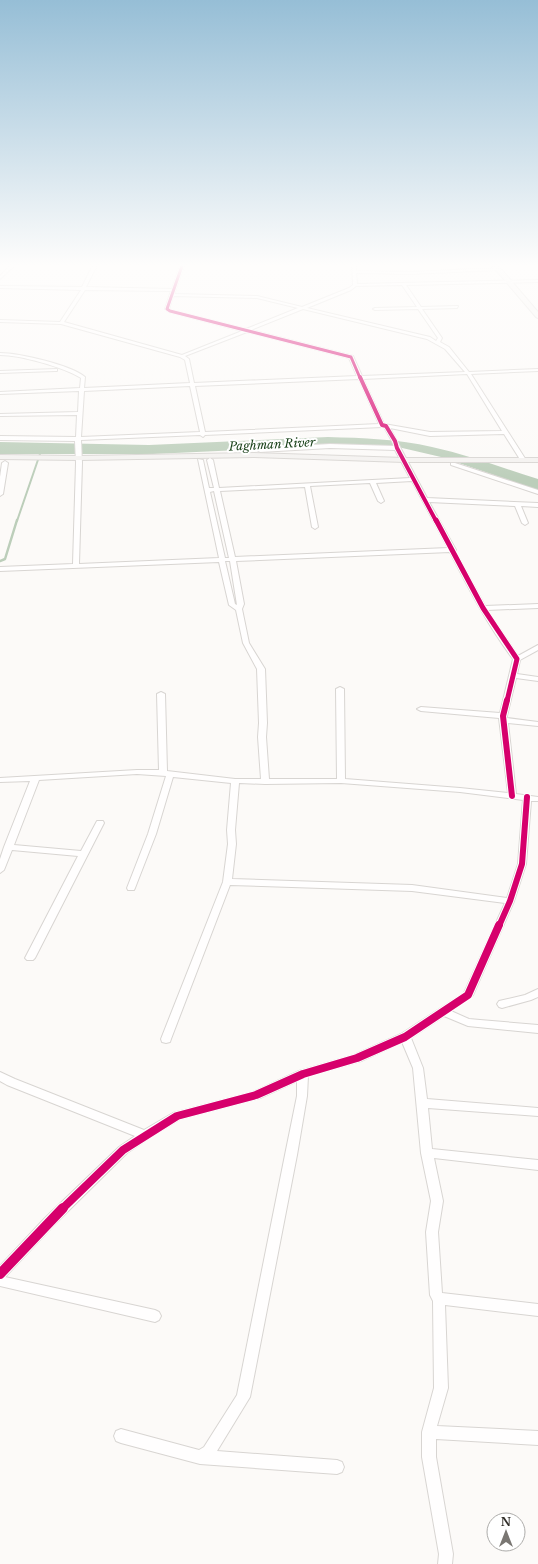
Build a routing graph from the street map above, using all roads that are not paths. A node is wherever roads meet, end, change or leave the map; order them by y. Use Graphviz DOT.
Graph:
graph roads {
  1 [pos="109,336"];
  2 [pos="231,336"];
  3 [pos="269,336"];
  4 [pos="420,336"];
  5 [pos="439,336"];
  6 [pos="438,342"];
  7 [pos="0,354"];
  8 [pos="182,356"];
  9 [pos="64,369"];
  10 [pos="538,370"];
  11 [pos="0,372"];
  12 [pos="468,373"];
  13 [pos="359,378"];
  14 [pos="193,384"];
  15 [pos="83,389"];
  16 [pos="0,393"];
  17 [pos="81,413"];
  18 [pos="0,415"];
  19 [pos="384,425"];
  20 [pos="505,432"];
  21 [pos="203,434"];
  22 [pos="0,438"];
  23 [pos="79,441"];
  24 [pos="398,448"];
  25 [pos="260,450"];
  26 [pos="200,460"];
  27 [pos="210,460"];
  28 [pos="523,460"];
  29 [pos="538,460"];
  30 [pos="2,461"];
  31 [pos="79,461"];
  32 [pos="405,462"];
  33 [pos="449,462"];
  34 [pos="493,462"];
  35 [pos="538,464"];
  36 [pos="415,479"];
  37 [pos="372,481"];
  38 [pos="1,484"];
  39 [pos="307,485"];
  40 [pos="217,489"];
  41 [pos="207,490"];
  42 [pos="538,492"];
  43 [pos="0,494"];
  44 [pos="425,500"];
  45 [pos="381,501"];
  46 [pos="517,504"];
  47 [pos="538,505"];
  48 [pos="525,523"];
  49 [pos="315,527"];
  50 [pos="453,550"];
  51 [pos="223,560"];
  52 [pos="233,560"];
  53 [pos="76,565"];
  54 [pos="0,569"];
  55 [pos="538,606"];
  56 [pos="239,608"];
  57 [pos="483,608"];
  58 [pos="538,646"];
  59 [pos="517,659"];
  60 [pos="513,676"];
  61 [pos="538,678"];
  62 [pos="340,689"];
  63 [pos="161,694"];
  64 [pos="421,709"];
  65 [pos="503,718"];
  66 [pos="538,724"];
  67 [pos="166,774"];
  68 [pos="35,779"];
  69 [pos="0,780"];
  70 [pos="235,781"];
  71 [pos="341,781"];
  72 [pos="265,782"];
  73 [pos="512,796"];
  74 [pos="527,797"];
  75 [pos="538,799"];
  76 [pos="100,823"];
  77 [pos="8,847"];
  78 [pos="84,854"];
  79 [pos="1,866"];
  80 [pos="227,882"];
  81 [pos="131,888"];
  82 [pos="510,901"];
  83 [pos="30,958"];
  84 [pos="538,992"];
  85 [pos="502,1004"];
  86 [pos="443,1012"];
  87 [pos="538,1029"];
  88 [pos="405,1037"];
  89 [pos="166,1039"];
  90 [pos="303,1074"];
  91 [pos="0,1076"];
  92 [pos="422,1103"];
  93 [pos="538,1112"];
  94 [pos="145,1135"];
  95 [pos="427,1153"];
  96 [pos="538,1165"];
  97 [pos="0,1274"];
  98 [pos="0,1281"];
  99 [pos="439,1299"];
  100 [pos="538,1310"];
  101 [pos="155,1316"];
  102 [pos="429,1432"];
  103 [pos="121,1436"];
  104 [pos="538,1438"];
  105 [pos="200,1457"];
  106 [pos="337,1467"];
  107 [pos="445,1564"];
  1 -- 8 [label="street"];
  2 -- 8 [label="street"];
  3 -- 13 [label="street"];
  4 -- 6 [label="street"];
  5 -- 6 [label="street"];
  6 -- 12 [label="street"];
  7 -- 9 [label="street"];
  8 -- 14 [label="street"];
  9 -- 11 [label="street"];
  9 -- 15 [label="street"];
  10 -- 12 [label="street"];
  12 -- 13 [label="street"];
  12 -- 20 [label="street"];
  13 -- 14 [label="street"];
  13 -- 19 [label="street"];
  14 -- 15 [label="street"];
  14 -- 21 [label="street"];
  15 -- 16 [label="street"];
  15 -- 17 [label="street"];
  17 -- 18 [label="street"];
  17 -- 23 [label="street"];
  19 -- 20 [label="street"];
  19 -- 21 [label="street"];
  19 -- 24 [label="street"];
  20 -- 28 [label="street"];
  21 -- 23 [label="street"];
  22 -- 23 [label="street"];
  23 -- 31 [label="street"];
  24 -- 25 [label="street"];
  24 -- 32 [label="street"];
  26 -- 27 [label="main road"];
  26 -- 31 [label="main road"];
  26 -- 41 [label="street"];
  27 -- 32 [label="main road"];
  27 -- 40 [label="street"];
  28 -- 29 [label="main road"];
  28 -- 34 [label="main road"];
  30 -- 31 [label="main road"];
  30 -- 38 [label="street"];
  31 -- 32 [label="main road"];
  31 -- 53 [label="street"];
  32 -- 33 [label="main road"];
  32 -- 36 [label="street"];
  33 -- 34 [label="main road"];
  33 -- 42 [label="street"];
  34 -- 35 [label="main road"];
  36 -- 37 [label="street"];
  36 -- 44 [label="street"];
  37 -- 39 [label="street"];
  37 -- 45 [label="street"];
  38 -- 43 [label="street"];
  39 -- 40 [label="street"];
  39 -- 49 [label="street"];
  40 -- 41 [label="street"];
  40 -- 52 [label="street"];
  41 -- 51 [label="street"];
  44 -- 46 [label="street"];
  44 -- 50 [label="street"];
  46 -- 47 [label="street"];
  46 -- 48 [label="street"];
  50 -- 52 [label="street"];
  50 -- 57 [label="street"];
  51 -- 52 [label="street"];
  51 -- 53 [label="street"];
  51 -- 56 [label="street"];
  52 -- 56 [label="street"];
  53 -- 54 [label="street"];
  55 -- 57 [label="street"];
  56 -- 72 [label="street"];
  57 -- 59 [label="street"];
  58 -- 59 [label="street"];
  59 -- 60 [label="street"];
  60 -- 61 [label="street"];
  60 -- 65 [label="street"];
  62 -- 71 [label="street"];
  63 -- 67 [label="street"];
  64 -- 65 [label="street"];
  65 -- 66 [label="street"];
  65 -- 73 [label="street"];
  67 -- 68 [label="street"];
  67 -- 70 [label="street"];
  67 -- 81 [label="street"];
  68 -- 69 [label="street"];
  68 -- 77 [label="street"];
  70 -- 72 [label="street"];
  70 -- 80 [label="street"];
  71 -- 72 [label="street"];
  71 -- 73 [label="street"];
  73 -- 74 [label="street"];
  74 -- 75 [label="street"];
  74 -- 82 [label="street"];
  76 -- 78 [label="street"];
  77 -- 78 [label="street"];
  77 -- 79 [label="street"];
  78 -- 83 [label="street"];
  80 -- 82 [label="street"];
  80 -- 89 [label="street"];
  82 -- 86 [label="street"];
  84 -- 85 [label="street"];
  86 -- 87 [label="street"];
  86 -- 88 [label="street"];
  88 -- 90 [label="street"];
  88 -- 92 [label="street"];
  90 -- 94 [label="street"];
  90 -- 105 [label="street"];
  91 -- 94 [label="street"];
  92 -- 93 [label="street"];
  92 -- 95 [label="street"];
  94 -- 97 [label="street"];
  95 -- 96 [label="street"];
  95 -- 99 [label="street"];
  98 -- 101 [label="street"];
  99 -- 100 [label="street"];
  99 -- 102 [label="street"];
  102 -- 104 [label="street"];
  102 -- 107 [label="street"];
  103 -- 105 [label="street"];
  105 -- 106 [label="street"];
}
